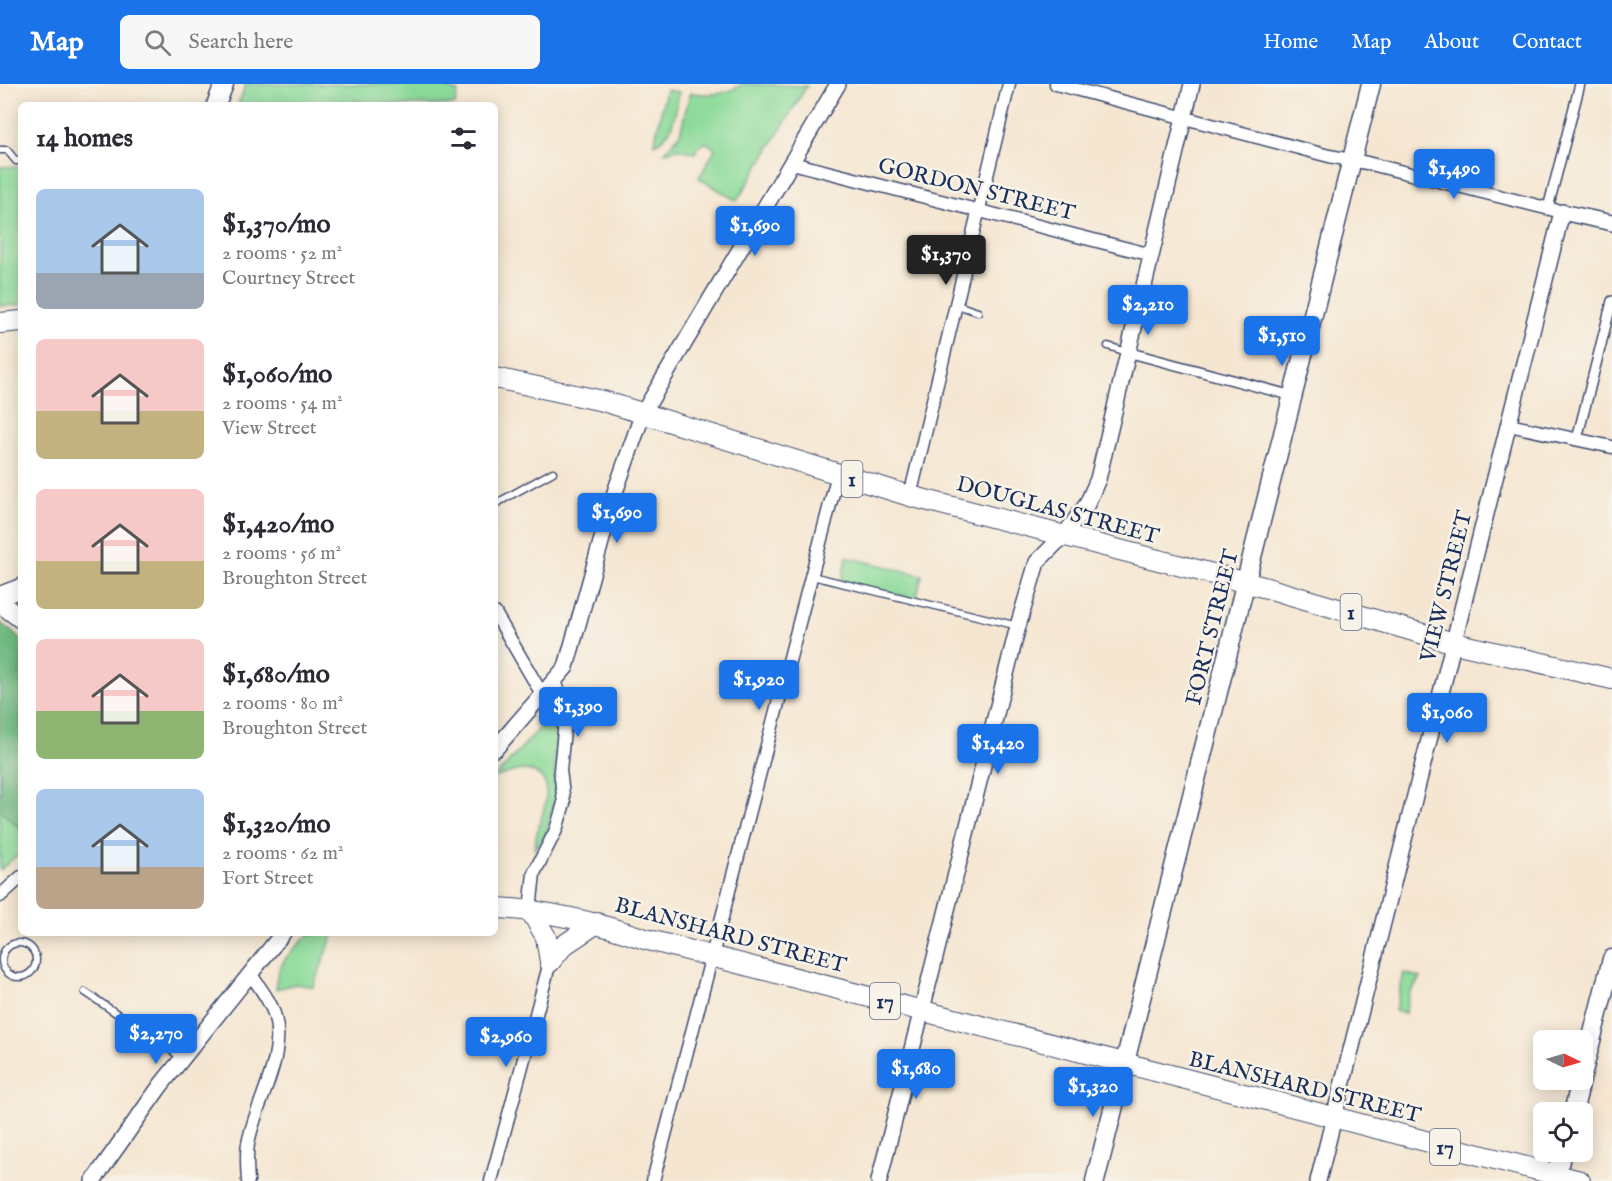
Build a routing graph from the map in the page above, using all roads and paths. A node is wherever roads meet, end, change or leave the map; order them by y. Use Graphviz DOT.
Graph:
graph roads {
  1 [pos="224,84"];
  2 [pos="838,84"];
  3 [pos="1009,84"];
  4 [pos="1056,84"];
  5 [pos="1192,84"];
  6 [pos="1371,84"];
  7 [pos="1580,84"];
  8 [pos="217,102"];
  9 [pos="1184,117"];
  10 [pos="0,150"];
  11 [pos="1352,160"];
  12 [pos="18,161"];
  13 [pos="792,163"];
  14 [pos="1555,210"];
  15 [pos="979,211"];
  16 [pos="1612,223"];
  17 [pos="1152,255"];
  18 [pos="1612,301"];
  19 [pos="957,305"];
  20 [pos="978,312"];
  21 [pos="18,321"];
  22 [pos="0,323"];
  23 [pos="1108,346"];
  24 [pos="1127,352"];
  25 [pos="498,379"];
  26 [pos="1294,396"];
  27 [pos="643,413"];
  28 [pos="1509,425"];
  29 [pos="1577,439"];
  30 [pos="1612,447"];
  31 [pos="553,472"];
  32 [pos="837,474"];
  33 [pos="910,496"];
  34 [pos="498,502"];
  35 [pos="1065,534"];
  36 [pos="810,576"];
  37 [pos="1247,584"];
  38 [pos="18,589"];
  39 [pos="0,596"];
  40 [pos="0,603"];
  41 [pos="18,617"];
  42 [pos="498,618"];
  43 [pos="1018,626"];
  44 [pos="1455,643"];
  45 [pos="1612,679"];
  46 [pos="555,681"];
  47 [pos="543,696"];
  48 [pos="498,746"];
  49 [pos="18,880"];
  50 [pos="0,896"];
  51 [pos="498,908"];
  52 [pos="530,910"];
  53 [pos="597,922"];
  54 [pos="281,936"];
  55 [pos="0,942"];
  56 [pos="7,948"];
  57 [pos="712,956"];
  58 [pos="1612,959"];
  59 [pos="550,962"];
  60 [pos="250,973"];
  61 [pos="85,992"];
  62 [pos="922,1011"];
  63 [pos="1593,1034"];
  64 [pos="183,1058"];
  65 [pos="1126,1064"];
  66 [pos="1335,1118"];
  67 [pos="1560,1162"];
  68 [pos="1556,1178"];
  69 [pos="93,1181"];
  70 [pos="248,1181"];
  71 [pos="491,1181"];
  72 [pos="653,1181"];
  73 [pos="879,1181"];
  74 [pos="1095,1181"];
  75 [pos="1318,1181"];
  76 [pos="1580,1181"];
  1 -- 8 [label="main road"];
  2 -- 13 [label="street"];
  3 -- 15 [label="street"];
  4 -- 9 [label="street"];
  5 -- 9 [label="street"];
  6 -- 11 [label="main road, FORT STREET"];
  7 -- 14 [label="street"];
  9 -- 11 [label="street"];
  9 -- 17 [label="street"];
  10 -- 12 [label="lane"];
  11 -- 14 [label="street"];
  11 -- 26 [label="main road, FORT STREET"];
  13 -- 15 [label="street, GORDON STREET"];
  13 -- 27 [label="street"];
  14 -- 16 [label="street"];
  14 -- 28 [label="street, VIEW STREET"];
  15 -- 17 [label="street, GORDON STREET"];
  15 -- 19 [label="street"];
  17 -- 24 [label="street"];
  18 -- 29 [label="street"];
  19 -- 20 [label="lane"];
  19 -- 33 [label="street"];
  21 -- 22 [label="main road"];
  23 -- 24 [label="lane"];
  24 -- 26 [label="street"];
  24 -- 35 [label="street"];
  25 -- 27 [label="main road, DOUGLAS STREET / 1"];
  26 -- 37 [label="main road, FORT STREET"];
  27 -- 32 [label="main road, DOUGLAS STREET / 1"];
  27 -- 46 [label="street"];
  28 -- 29 [label="street"];
  28 -- 44 [label="street, VIEW STREET"];
  29 -- 30 [label="street"];
  31 -- 34 [label="lane"];
  32 -- 33 [label="main road, DOUGLAS STREET / 1"];
  32 -- 36 [label="street"];
  33 -- 35 [label="main road, DOUGLAS STREET / 1"];
  35 -- 37 [label="main road, DOUGLAS STREET / 1"];
  35 -- 43 [label="street"];
  36 -- 43 [label="lane"];
  36 -- 57 [label="street"];
  37 -- 44 [label="main road, DOUGLAS STREET / 1"];
  37 -- 65 [label="main road, FORT STREET"];
  38 -- 39 [label="main road"];
  40 -- 41 [label="main road"];
  42 -- 47 [label="street"];
  43 -- 62 [label="street"];
  44 -- 45 [label="main road, DOUGLAS STREET / 1"];
  44 -- 66 [label="street, VIEW STREET"];
  46 -- 47 [label="street"];
  46 -- 52 [label="street"];
  47 -- 48 [label="street"];
  49 -- 50 [label="street"];
  51 -- 52 [label="main road, BLANSHARD STREET / 17"];
  52 -- 53 [label="main road, BLANSHARD STREET / 17"];
  52 -- 59 [label="main road"];
  53 -- 57 [label="main road, BLANSHARD STREET / 17"];
  53 -- 59 [label="main road"];
  54 -- 60 [label="street"];
  55 -- 56 [label="lane"];
  56 -- 56 [label="lane"];
  57 -- 62 [label="main road, BLANSHARD STREET / 17"];
  57 -- 72 [label="street"];
  58 -- 63 [label="main road"];
  59 -- 71 [label="street"];
  60 -- 64 [label="street"];
  60 -- 70 [label="street"];
  61 -- 64 [label="lane"];
  62 -- 65 [label="main road, BLANSHARD STREET / 17"];
  62 -- 73 [label="street"];
  64 -- 69 [label="street"];
  65 -- 66 [label="main road, BLANSHARD STREET / 17"];
  65 -- 74 [label="main road, FORT STREET"];
  66 -- 68 [label="main road, BLANSHARD STREET / 17"];
  66 -- 75 [label="street, VIEW STREET"];
  67 -- 68 [label="main road"];
  68 -- 76 [label="main road, BLANSHARD STREET / 17"];
}
